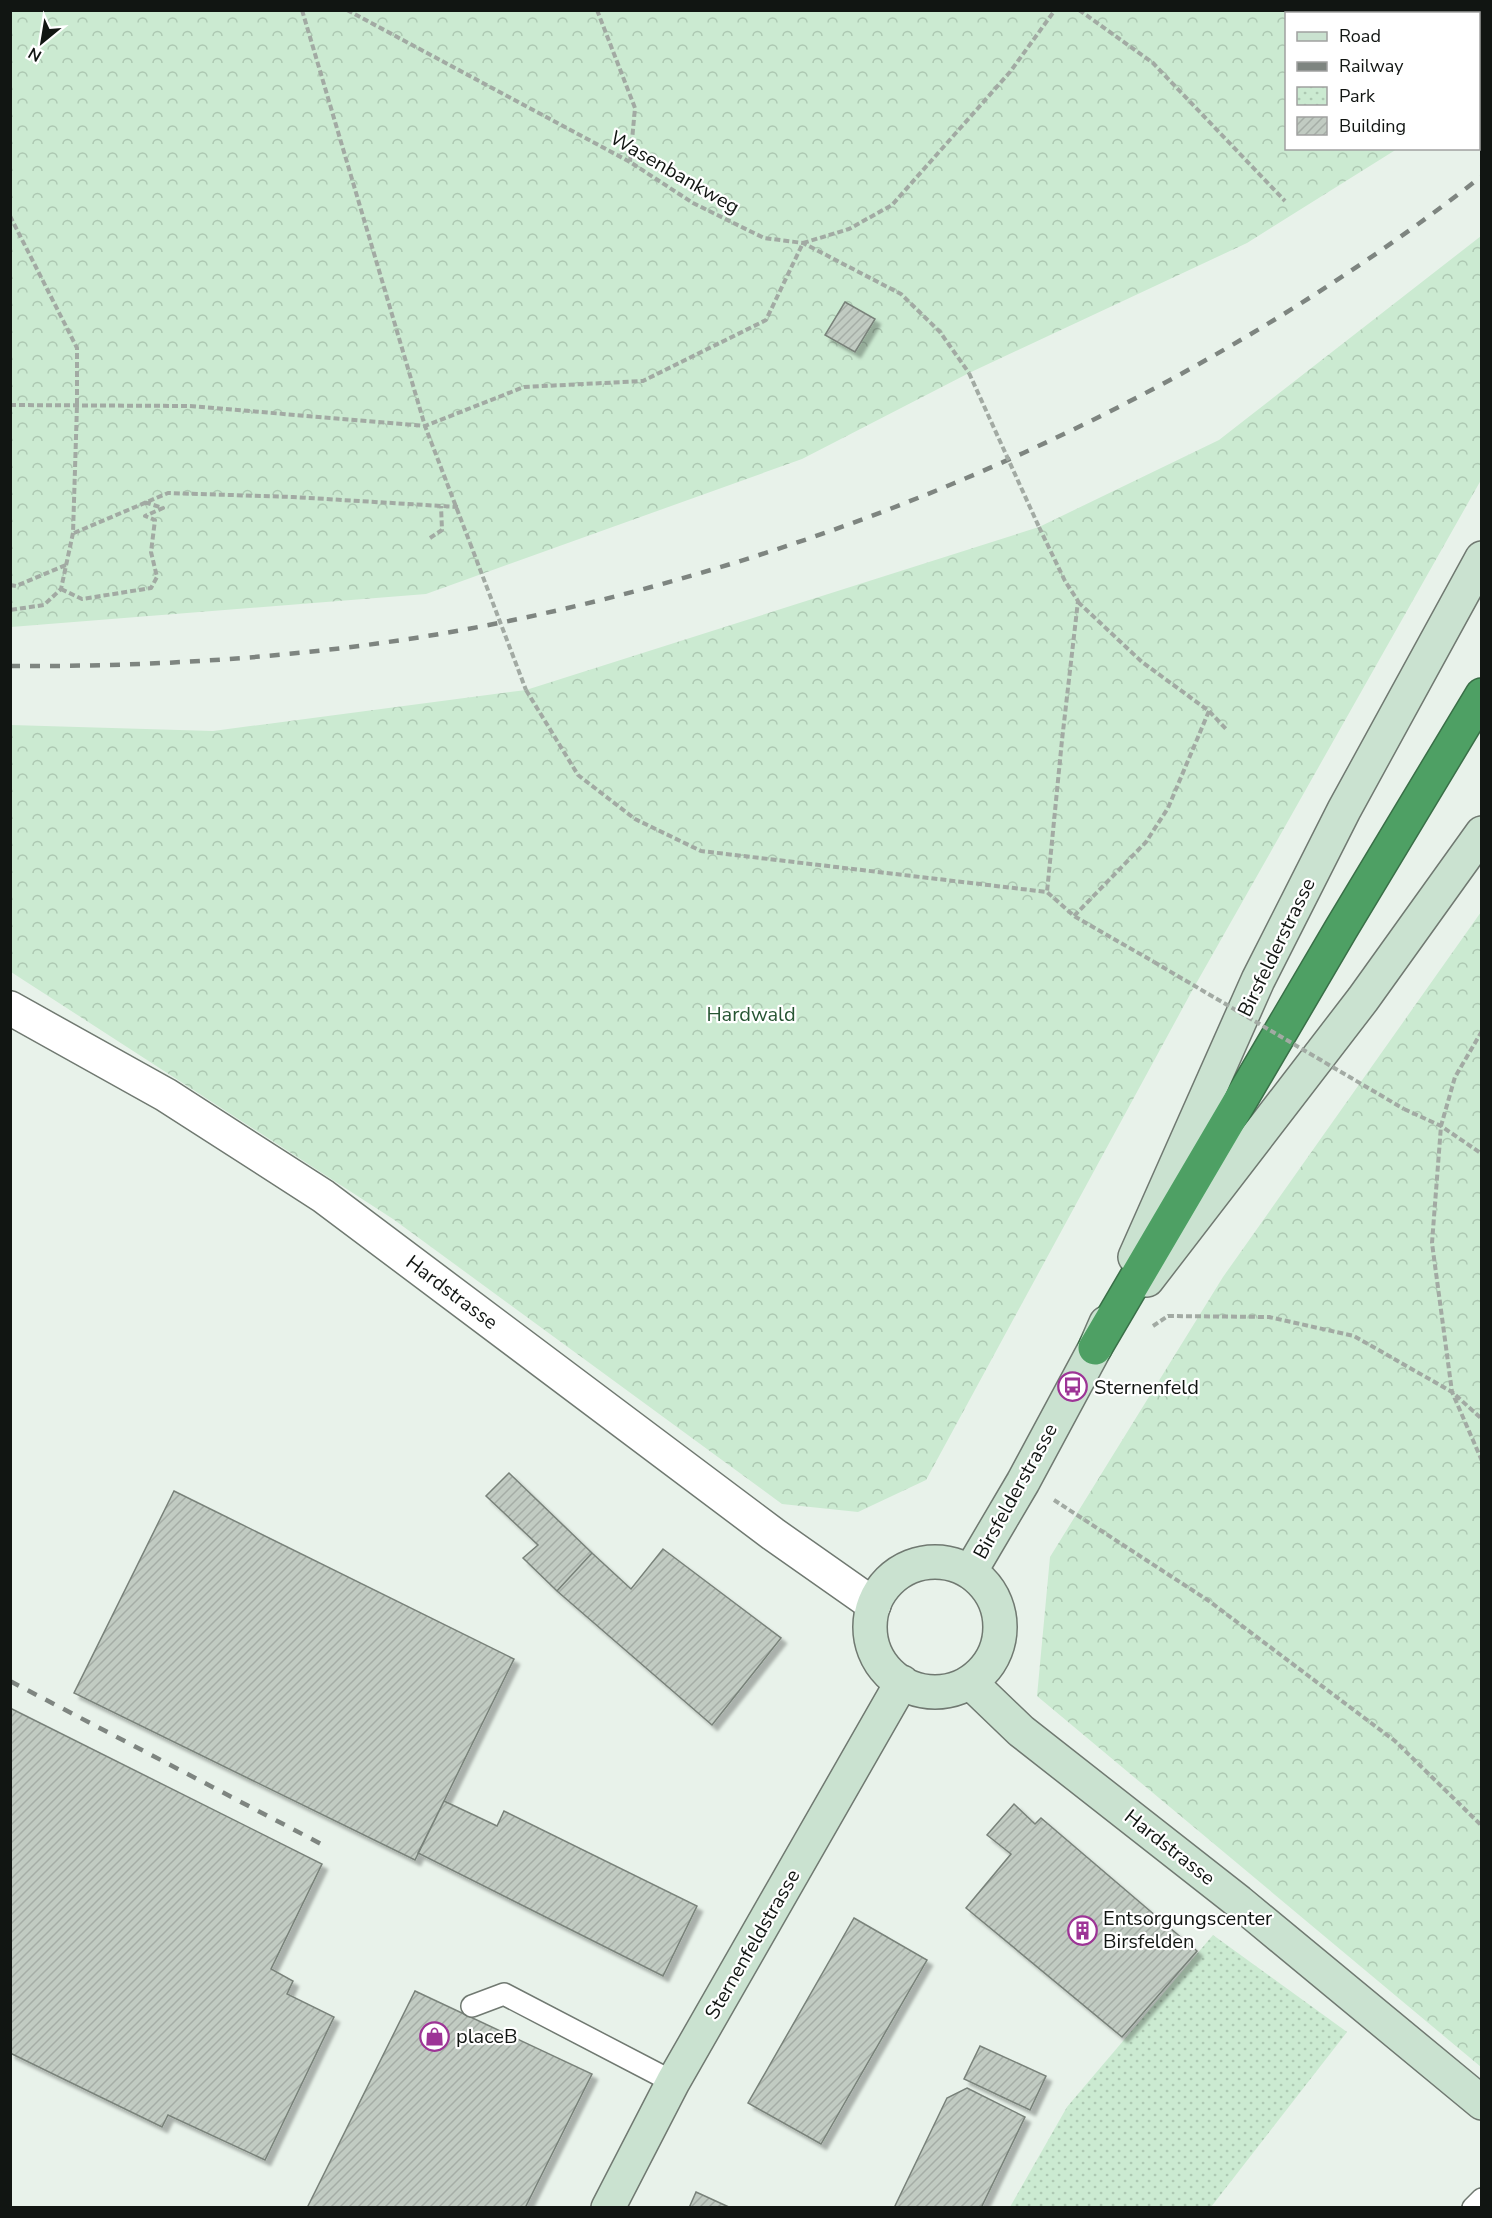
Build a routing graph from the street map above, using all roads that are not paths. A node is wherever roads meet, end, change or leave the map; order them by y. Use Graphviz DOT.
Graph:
graph roads {
  1 [pos="1482,558"];
  2 [pos="1482,695"];
  3 [pos="1482,833"];
  4 [pos="10,1008"];
  5 [pos="1095,1348"];
  6 [pos="970,1572"];
  7 [pos="874,1605"];
  8 [pos="902,1682"];
  9 [pos="970,1682"];
  10 [pos="472,2006"];
  11 [pos="673,2082"];
  12 [pos="1482,2103"];
  13 [pos="1482,2199"];
  14 [pos="608,2208"];
  15 [pos="1473,2208"];
  1 -- 5 [label="street, Birsfelderstrasse"];
  2 -- 5 [label="highway"];
  3 -- 5 [label="street, Birsfelderstrasse"];
  4 -- 7 [label="street, Hardstrasse"];
  5 -- 6 [label="street, Birsfelderstrasse"];
  6 -- 7 [label="street"];
  6 -- 9 [label="street"];
  7 -- 8 [label="street"];
  8 -- 9 [label="street"];
  8 -- 11 [label="street, Sternenfeldstrasse"];
  9 -- 12 [label="street, Hardstrasse"];
  10 -- 11 [label="lane"];
  11 -- 14 [label="street, Sternenfeldstrasse"];
  13 -- 15 [label="lane"];
}
